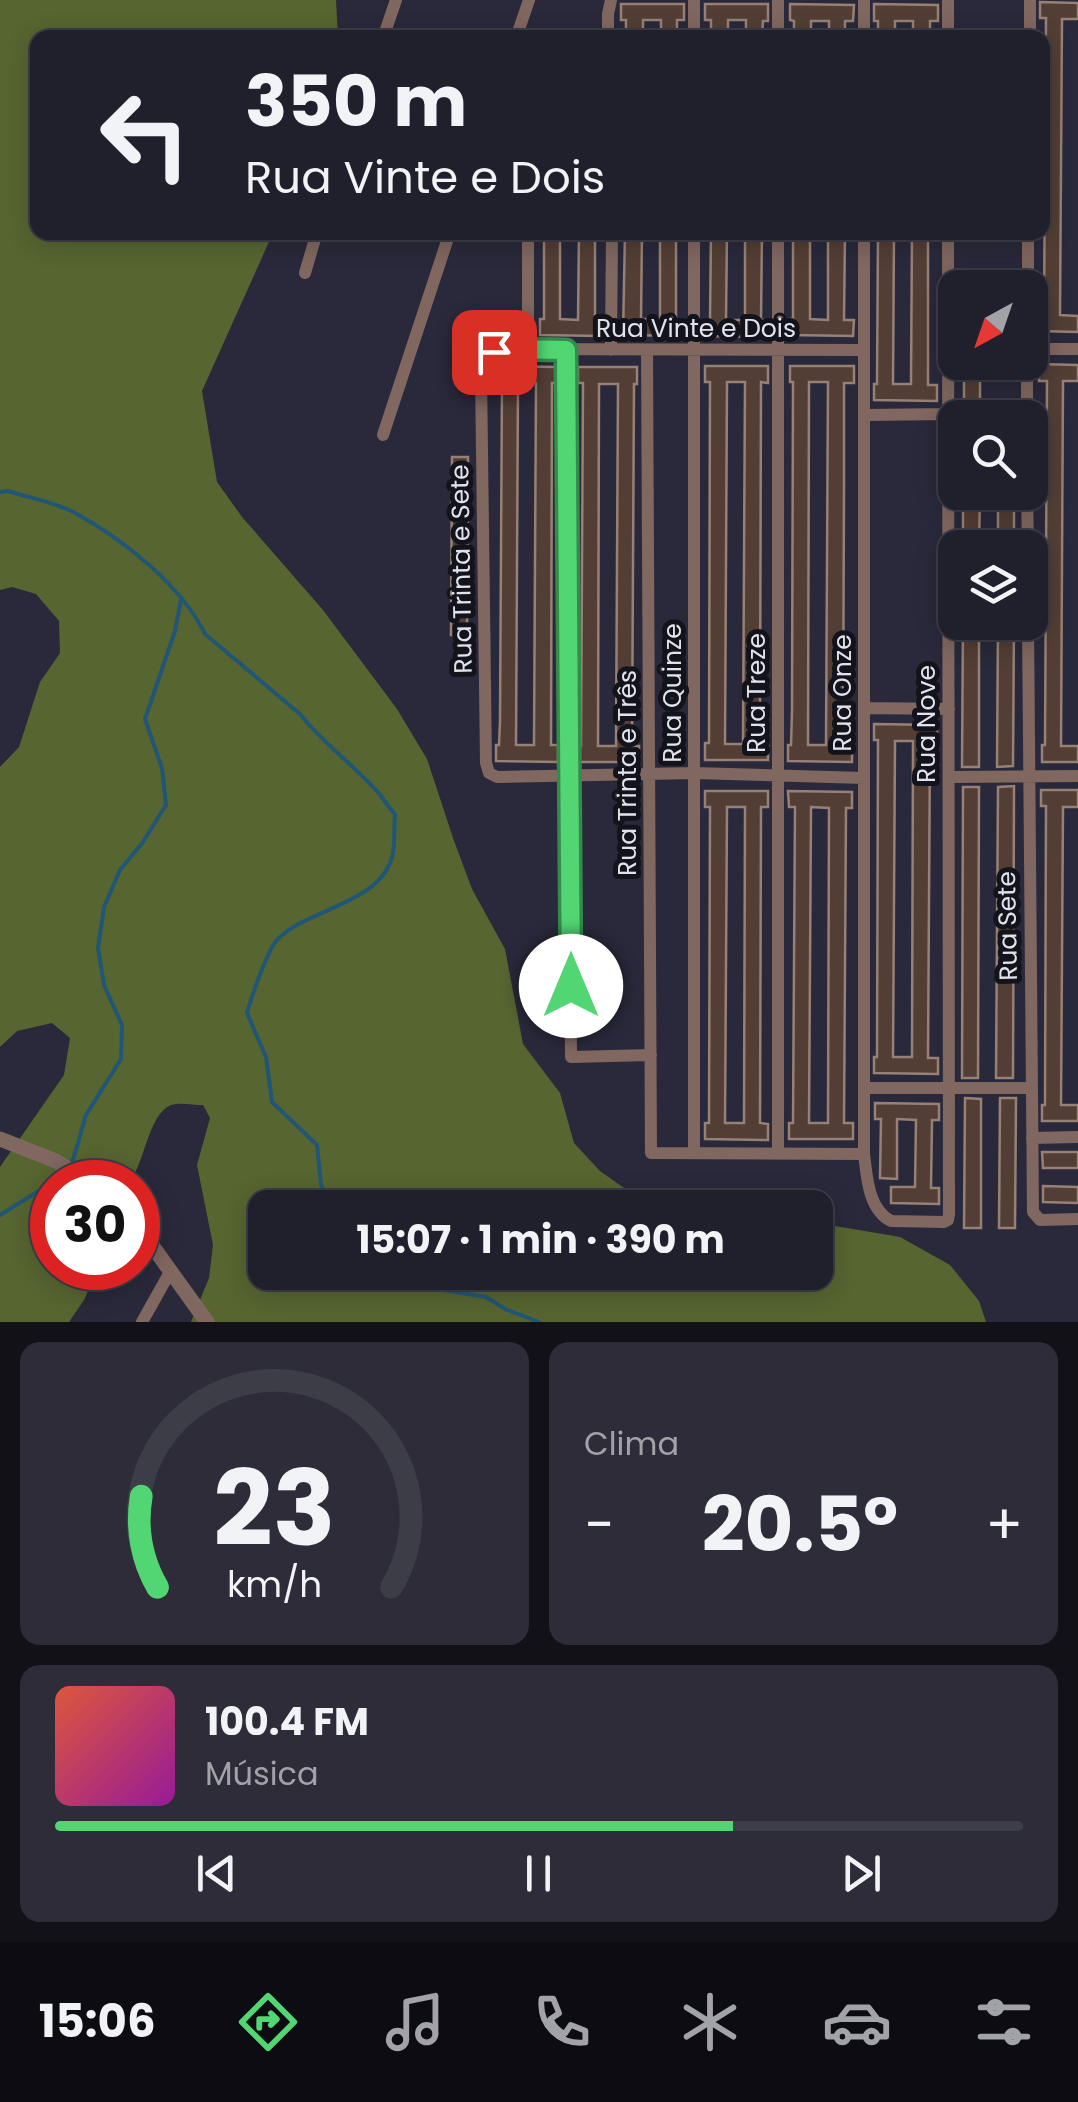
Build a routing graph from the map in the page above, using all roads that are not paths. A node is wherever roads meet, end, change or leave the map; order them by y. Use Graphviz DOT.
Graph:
graph roads {
  1 [pos="396,0"];
  2 [pos="528,0"];
  3 [pos="694,0"];
  4 [pos="778,0"];
  5 [pos="864,0"];
  6 [pos="948,0"];
  7 [pos="1030,0"];
  8 [pos="386,30"];
  9 [pos="519,30"];
  10 [pos="694,30"];
  11 [pos="778,30"];
  12 [pos="864,30"];
  13 [pos="948,30"];
  14 [pos="1030,30"];
  15 [pos="315,240"];
  16 [pos="447,240"];
  17 [pos="528,240"];
  18 [pos="612,240"];
  19 [pos="694,240"];
  20 [pos="778,240"];
  21 [pos="864,240"];
  22 [pos="948,240"];
  23 [pos="1028,240"];
  24 [pos="949,270"];
  25 [pos="1028,270"];
  26 [pos="304,273"];
  27 [pos="1048,349"];
  28 [pos="1078,349"];
  29 [pos="528,350"];
  30 [pos="566,350"];
  31 [pos="610,350"];
  32 [pos="647,350"];
  33 [pos="694,350"];
  34 [pos="778,350"];
  35 [pos="864,350"];
  36 [pos="481,374"];
  37 [pos="938,414"];
  38 [pos="864,415"];
  39 [pos="383,435"];
  40 [pos="948,510"];
  41 [pos="1028,640"];
  42 [pos="864,708"];
  43 [pos="949,709"];
  44 [pos="694,773"];
  45 [pos="569,774"];
  46 [pos="649,774"];
  47 [pos="779,776"];
  48 [pos="1028,776"];
  49 [pos="1078,776"];
  50 [pos="949,777"];
  51 [pos="864,778"];
  52 [pos="650,1055"];
  53 [pos="864,1088"];
  54 [pos="949,1088"];
  55 [pos="1032,1088"];
  56 [pos="1078,1137"];
  57 [pos="1032,1138"];
  58 [pos="0,1139"];
  59 [pos="694,1153"];
  60 [pos="778,1154"];
  61 [pos="864,1154"];
  62 [pos="52,1160"];
  63 [pos="950,1214"];
  64 [pos="1078,1219"];
  65 [pos="160,1258"];
  66 [pos="170,1272"];
  67 [pos="142,1322"];
  68 [pos="207,1322"];
  1 -- 8 [label="street"];
  2 -- 9 [label="street"];
  3 -- 10 [label="street"];
  4 -- 11 [label="street"];
  5 -- 12 [label="street"];
  6 -- 13 [label="street"];
  7 -- 14 [label="street"];
  15 -- 26 [label="street"];
  16 -- 39 [label="street"];
  17 -- 29 [label="street"];
  18 -- 31 [label="street"];
  19 -- 33 [label="street, Rua Quinze"];
  20 -- 34 [label="street, Rua Treze"];
  21 -- 35 [label="street, Rua Onze"];
  22 -- 24 [label="street, Rua Nove"];
  23 -- 25 [label="street"];
  27 -- 28 [label="street"];
  29 -- 30 [label="street, Rua Vinte e Dois"];
  29 -- 36 [label="street, Rua Vinte e Dois"];
  30 -- 31 [label="street, Rua Vinte e Dois"];
  30 -- 45 [label="street"];
  31 -- 32 [label="street, Rua Vinte e Dois"];
  32 -- 33 [label="street, Rua Vinte e Dois"];
  32 -- 46 [label="street, Rua Trinta e Três"];
  33 -- 34 [label="street, Rua Vinte e Dois"];
  33 -- 44 [label="street, Rua Quinze"];
  34 -- 35 [label="street, Rua Vinte e Dois"];
  34 -- 47 [label="street, Rua Treze"];
  35 -- 38 [label="street, Rua Onze"];
  36 -- 45 [label="street, Rua Trinta e Sete"];
  37 -- 38 [label="street"];
  38 -- 42 [label="street, Rua Onze"];
  40 -- 43 [label="street, Rua Nove"];
  41 -- 48 [label="street, Rua Sete"];
  42 -- 43 [label="street"];
  42 -- 51 [label="street, Rua Onze"];
  43 -- 50 [label="street, Rua Nove"];
  44 -- 46 [label="street"];
  44 -- 47 [label="street"];
  44 -- 59 [label="street, Rua Quinze"];
  45 -- 46 [label="street"];
  45 -- 52 [label="street"];
  46 -- 52 [label="street, Rua Trinta e Três"];
  47 -- 51 [label="street"];
  47 -- 60 [label="street, Rua Treze"];
  48 -- 49 [label="street"];
  48 -- 50 [label="street"];
  48 -- 55 [label="street, Rua Sete"];
  50 -- 54 [label="street, Rua Nove"];
  51 -- 53 [label="street, Rua Onze"];
  52 -- 59 [label="street, Rua Trinta e Três"];
  53 -- 54 [label="street"];
  53 -- 61 [label="street, Rua Onze"];
  54 -- 55 [label="street"];
  54 -- 63 [label="street, Rua Nove"];
  55 -- 57 [label="street, Rua Sete"];
  56 -- 57 [label="street"];
  57 -- 64 [label="street, Rua Sete"];
  58 -- 62 [label="street"];
  59 -- 60 [label="street"];
  60 -- 61 [label="street"];
  61 -- 63 [label="street, Rua Onze"];
  65 -- 66 [label="street"];
  66 -- 67 [label="street"];
  66 -- 68 [label="street"];
}
